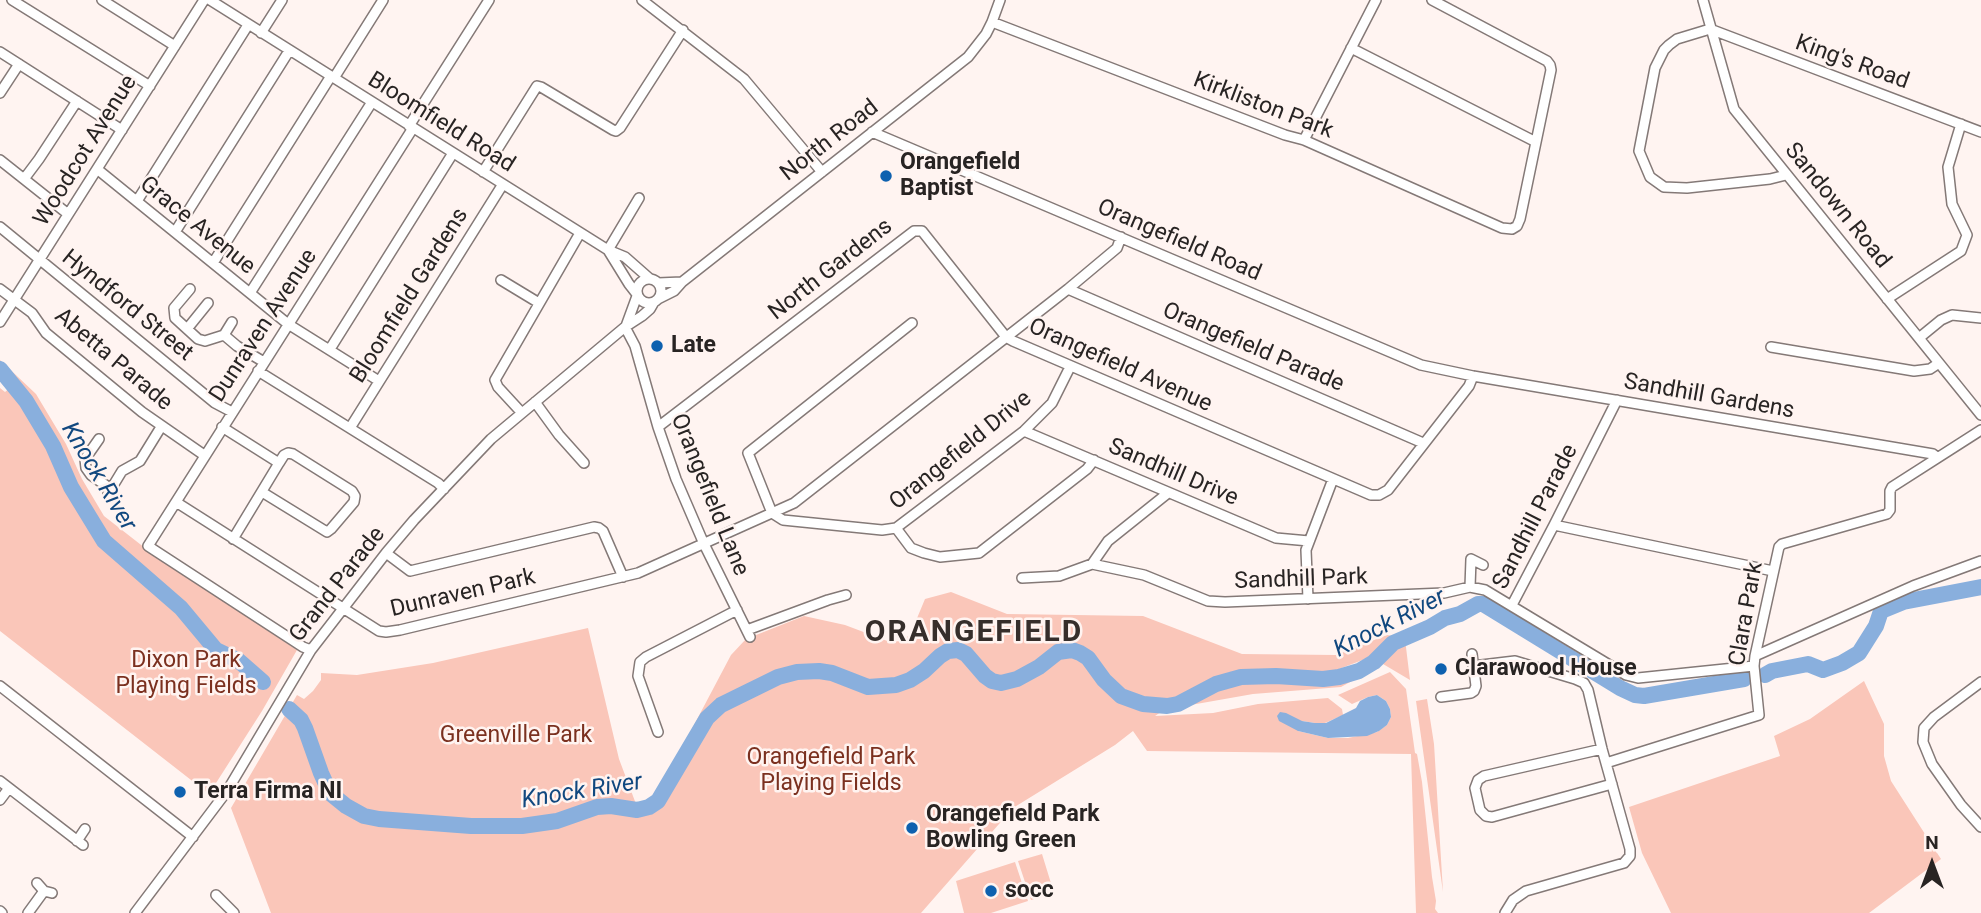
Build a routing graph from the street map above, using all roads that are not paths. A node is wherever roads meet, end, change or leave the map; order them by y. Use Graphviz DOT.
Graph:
graph roads {
  1 [pos="12,0"];
  2 [pos="102,0"];
  3 [pos="207,0"];
  4 [pos="282,0"];
  5 [pos="383,0"];
  6 [pos="489,0"];
  7 [pos="642,0"];
  8 [pos="1000,0"];
  9 [pos="1376,0"];
  10 [pos="1432,0"];
  11 [pos="1703,0"];
  12 [pos="992,22"];
  13 [pos="248,25"];
  14 [pos="1710,29"];
  15 [pos="683,30"];
  16 [pos="261,33"];
  17 [pos="175,46"];
  18 [pos="1351,48"];
  19 [pos="289,51"];
  20 [pos="0,52"];
  21 [pos="19,64"];
  22 [pos="332,77"];
  23 [pos="150,86"];
  24 [pos="0,93"];
  25 [pos="76,101"];
  26 [pos="372,102"];
  27 [pos="1961,124"];
  28 [pos="411,127"];
  29 [pos="122,130"];
  30 [pos="872,132"];
  31 [pos="1981,132"];
  32 [pos="1304,140"];
  33 [pos="1536,142"];
  34 [pos="453,153"];
  35 [pos="0,160"];
  36 [pos="97,169"];
  37 [pos="483,172"];
  38 [pos="822,172"];
  39 [pos="1787,176"];
  40 [pos="24,179"];
  41 [pos="503,184"];
  42 [pos="639,198"];
  43 [pos="137,201"];
  44 [pos="68,215"];
  45 [pos="0,228"];
  46 [pos="175,232"];
  47 [pos="580,233"];
  48 [pos="1121,237"];
  49 [pos="608,250"];
  50 [pos="40,260"];
  51 [pos="213,263"];
  52 [pos="501,279"];
  53 [pos="654,281"];
  54 [pos="682,282"];
  55 [pos="0,289"];
  56 [pos="190,289"];
  57 [pos="1068,289"];
  58 [pos="250,293"];
  59 [pos="637,294"];
  60 [pos="15,299"];
  61 [pos="1887,299"];
  62 [pos="656,300"];
  63 [pos="208,303"];
  64 [pos="539,303"];
  65 [pos="1981,318"];
  66 [pos="0,322"];
  67 [pos="232,322"];
  68 [pos="912,323"];
  69 [pos="288,324"];
  70 [pos="625,327"];
  71 [pos="187,329"];
  72 [pos="223,335"];
  73 [pos="1006,337"];
  74 [pos="1919,338"];
  75 [pos="1770,347"];
  76 [pos="330,349"];
  77 [pos="264,362"];
  78 [pos="1939,363"];
  79 [pos="1070,367"];
  80 [pos="258,371"];
  81 [pos="1473,376"];
  82 [pos="379,381"];
  83 [pos="1617,400"];
  84 [pos="535,402"];
  85 [pos="232,412"];
  86 [pos="522,412"];
  87 [pos="1981,415"];
  88 [pos="162,427"];
  89 [pos="659,427"];
  90 [pos="222,428"];
  91 [pos="350,428"];
  92 [pos="1981,430"];
  93 [pos="1024,431"];
  94 [pos="99,439"];
  95 [pos="1423,443"];
  96 [pos="204,456"];
  97 [pos="1937,457"];
  98 [pos="1094,460"];
  99 [pos="279,463"];
  100 [pos="584,463"];
  101 [pos="1333,479"];
  102 [pos="444,489"];
  103 [pos="262,492"];
  104 [pos="1168,493"];
  105 [pos="176,502"];
  106 [pos="772,513"];
  107 [pos="1554,525"];
  108 [pos="896,528"];
  109 [pos="233,539"];
  110 [pos="1309,541"];
  111 [pos="704,544"];
  112 [pos="386,553"];
  113 [pos="1981,561"];
  114 [pos="1092,564"];
  115 [pos="1483,565"];
  116 [pos="1773,570"];
  117 [pos="623,576"];
  118 [pos="1022,578"];
  119 [pos="1470,587"];
  120 [pos="846,595"];
  121 [pos="1308,598"];
  122 [pos="1512,605"];
  123 [pos="343,608"];
  124 [pos="737,610"];
  125 [pos="311,650"];
  126 [pos="1472,654"];
  127 [pos="1754,661"];
  128 [pos="1473,666"];
  129 [pos="1981,681"];
  130 [pos="0,686"];
  131 [pos="1441,697"];
  132 [pos="658,732"];
  133 [pos="1602,748"];
  134 [pos="1606,763"];
  135 [pos="0,781"];
  136 [pos="1612,784"];
  137 [pos="9,788"];
  138 [pos="0,800"];
  139 [pos="1981,827"];
  140 [pos="85,829"];
  141 [pos="193,837"];
  142 [pos="44,889"];
  143 [pos="213,908"];
  144 [pos="28,913"];
  145 [pos="135,913"];
  146 [pos="234,913"];
  147 [pos="1505,913"];
  1 -- 23 [label="street"];
  2 -- 17 [label="street"];
  3 -- 13 [label="street, Bloomfield Road"];
  3 -- 17 [label="street, Woodcot Avenue"];
  4 -- 16 [label="street"];
  5 -- 22 [label="street"];
  6 -- 28 [label="street, Dunraven Avenue"];
  7 -- 15 [label="street"];
  8 -- 12 [label="street, North Road"];
  9 -- 18 [label="street"];
  10 -- 33 [label="street"];
  11 -- 14 [label="street, Sandown Road"];
  12 -- 30 [label="street, North Road"];
  12 -- 32 [label="street, Kirkliston Park"];
  13 -- 16 [label="street, Bloomfield Road"];
  13 -- 43 [label="street"];
  14 -- 27 [label="street, King's Road"];
  14 -- 39 [label="street, Sandown Road"];
  14 -- 39 [label="street"];
  15 -- 37 [label="street"];
  15 -- 38 [label="street"];
  16 -- 19 [label="street, Bloomfield Road"];
  17 -- 23 [label="street, Woodcot Avenue"];
  18 -- 32 [label="street"];
  18 -- 33 [label="street"];
  19 -- 22 [label="street, Bloomfield Road"];
  19 -- 46 [label="street"];
  20 -- 21 [label="street"];
  21 -- 24 [label="street"];
  21 -- 25 [label="street"];
  22 -- 26 [label="street, Bloomfield Road"];
  22 -- 51 [label="street"];
  23 -- 29 [label="street, Woodcot Avenue"];
  25 -- 29 [label="street"];
  25 -- 40 [label="street"];
  26 -- 28 [label="street, Bloomfield Road"];
  26 -- 58 [label="street"];
  27 -- 31 [label="street, King's Road"];
  27 -- 61 [label="street"];
  28 -- 34 [label="street, Bloomfield Road"];
  28 -- 69 [label="street, Dunraven Avenue"];
  29 -- 36 [label="street, Woodcot Avenue"];
  30 -- 38 [label="street, North Road"];
  30 -- 48 [label="street, Orangefield Road"];
  32 -- 33 [label="street, Kirkliston Park"];
  34 -- 37 [label="street, Bloomfield Road"];
  34 -- 76 [label="street"];
  35 -- 40 [label="street"];
  36 -- 43 [label="street, Grace Avenue"];
  36 -- 44 [label="street, Woodcot Avenue"];
  37 -- 41 [label="street, Bloomfield Road"];
  38 -- 54 [label="street, North Road"];
  39 -- 61 [label="street, Sandown Road"];
  40 -- 44 [label="street"];
  41 -- 47 [label="street, Bloomfield Road"];
  41 -- 82 [label="street, Bloomfield Gardens"];
  42 -- 49 [label="street"];
  43 -- 46 [label="street, Grace Avenue"];
  44 -- 50 [label="street, Woodcot Avenue"];
  45 -- 50 [label="street, Hyndford Street"];
  46 -- 51 [label="street, Grace Avenue"];
  47 -- 49 [label="street, Bloomfield Road"];
  47 -- 64 [label="street"];
  48 -- 57 [label="street"];
  48 -- 81 [label="street, Orangefield Road"];
  49 -- 53 [label="street, Bloomfield Road"];
  49 -- 59 [label="street"];
  50 -- 60 [label="street, Woodcot Avenue"];
  50 -- 85 [label="street, Hyndford Street"];
  51 -- 58 [label="street, Grace Avenue"];
  52 -- 64 [label="street"];
  53 -- 54 [label="street"];
  53 -- 59 [label="street"];
  53 -- 62 [label="street"];
  54 -- 62 [label="street, North Road"];
  55 -- 60 [label="street, Abetta Parade"];
  56 -- 71 [label="street"];
  57 -- 73 [label="street"];
  57 -- 95 [label="street, Orangefield Parade"];
  58 -- 69 [label="street, Grace Avenue"];
  59 -- 62 [label="street"];
  59 -- 70 [label="street, Grand Parade"];
  60 -- 66 [label="street, Woodcot Avenue"];
  60 -- 88 [label="street, Abetta Parade"];
  61 -- 74 [label="street, Sandown Road"];
  62 -- 70 [label="street, Grand Parade"];
  63 -- 71 [label="street"];
  64 -- 86 [label="street"];
  65 -- 74 [label="street"];
  67 -- 72 [label="street"];
  68 -- 106 [label="street"];
  69 -- 76 [label="street, Grace Avenue"];
  69 -- 77 [label="street, Dunraven Avenue"];
  70 -- 84 [label="street, Grand Parade"];
  70 -- 89 [label="street, Orangefield Lane"];
  71 -- 72 [label="street"];
  72 -- 77 [label="street"];
  73 -- 79 [label="street, Orangefield Avenue"];
  73 -- 89 [label="street, North Gardens"];
  73 -- 106 [label="street, Orangefield Avenue"];
  74 -- 78 [label="street, Sandown Road"];
  75 -- 78 [label="street"];
  76 -- 82 [label="street, Grace Avenue"];
  77 -- 80 [label="street, Dunraven Avenue"];
  78 -- 87 [label="street, Sandown Road"];
  79 -- 93 [label="street, Orangefield Drive"];
  79 -- 101 [label="street, Orangefield Avenue"];
  80 -- 85 [label="street, Dunraven Avenue"];
  80 -- 91 [label="street"];
  81 -- 83 [label="street, Sandhill Gardens"];
  81 -- 95 [label="street, Orangefield Avenue"];
  82 -- 91 [label="street, Bloomfield Gardens"];
  83 -- 97 [label="street, Sandhill Gardens"];
  83 -- 107 [label="street, Sandhill Parade"];
  84 -- 86 [label="street, Grand Parade"];
  84 -- 100 [label="street"];
  85 -- 90 [label="street, Dunraven Avenue"];
  86 -- 102 [label="street, Grand Parade"];
  88 -- 94 [label="street"];
  88 -- 96 [label="street, Abetta Parade"];
  89 -- 111 [label="street, Orangefield Lane"];
  90 -- 96 [label="street, Dunraven Avenue"];
  90 -- 99 [label="street"];
  91 -- 102 [label="street"];
  92 -- 97 [label="street, Clara Park"];
  93 -- 98 [label="street, Sandhill Drive"];
  93 -- 108 [label="street, Orangefield Drive"];
  95 -- 101 [label="street, Orangefield Avenue"];
  96 -- 105 [label="street, Dunraven Avenue"];
  97 -- 116 [label="street, Clara Park"];
  98 -- 104 [label="street, Sandhill Drive"];
  98 -- 108 [label="street"];
  99 -- 103 [label="street"];
  99 -- 103 [label="street"];
  101 -- 110 [label="street"];
  102 -- 112 [label="street, Grand Parade"];
  103 -- 109 [label="street"];
  104 -- 110 [label="street, Sandhill Drive"];
  104 -- 114 [label="street"];
  105 -- 109 [label="street, Dunraven Park"];
  105 -- 125 [label="street, Dunraven Avenue"];
  106 -- 108 [label="street, Orangefield Drive"];
  106 -- 111 [label="street, Orangefield Avenue"];
  107 -- 116 [label="street"];
  107 -- 122 [label="street, Sandhill Parade"];
  109 -- 123 [label="street, Dunraven Park"];
  110 -- 121 [label="street"];
  111 -- 117 [label="street, Dunraven Park"];
  111 -- 124 [label="street, Orangefield Lane"];
  112 -- 117 [label="street"];
  112 -- 123 [label="street, Grand Parade"];
  113 -- 127 [label="street, Sandhill Parade"];
  114 -- 118 [label="street"];
  114 -- 121 [label="street, Sandhill Park"];
  115 -- 119 [label="street"];
  116 -- 127 [label="street, Clara Park"];
  117 -- 123 [label="street, Dunraven Park"];
  119 -- 121 [label="street, Sandhill Park"];
  119 -- 122 [label="street"];
  120 -- 124 [label="street, Orangefield Lane"];
  122 -- 127 [label="street, Sandhill Parade"];
  123 -- 125 [label="street, Grand Parade"];
  124 -- 132 [label="street"];
  125 -- 141 [label="street, Grand Parade"];
  126 -- 128 [label="street"];
  127 -- 134 [label="street, Clara Park"];
  128 -- 131 [label="street"];
  128 -- 133 [label="street"];
  129 -- 139 [label="street"];
  130 -- 141 [label="street"];
  133 -- 134 [label="street"];
  133 -- 136 [label="street"];
  134 -- 136 [label="street"];
  135 -- 137 [label="street"];
  136 -- 147 [label="street"];
  137 -- 138 [label="street"];
  137 -- 140 [label="street"];
  141 -- 145 [label="street, Grand Parade"];
  142 -- 144 [label="street"];
  143 -- 146 [label="street"];
}
